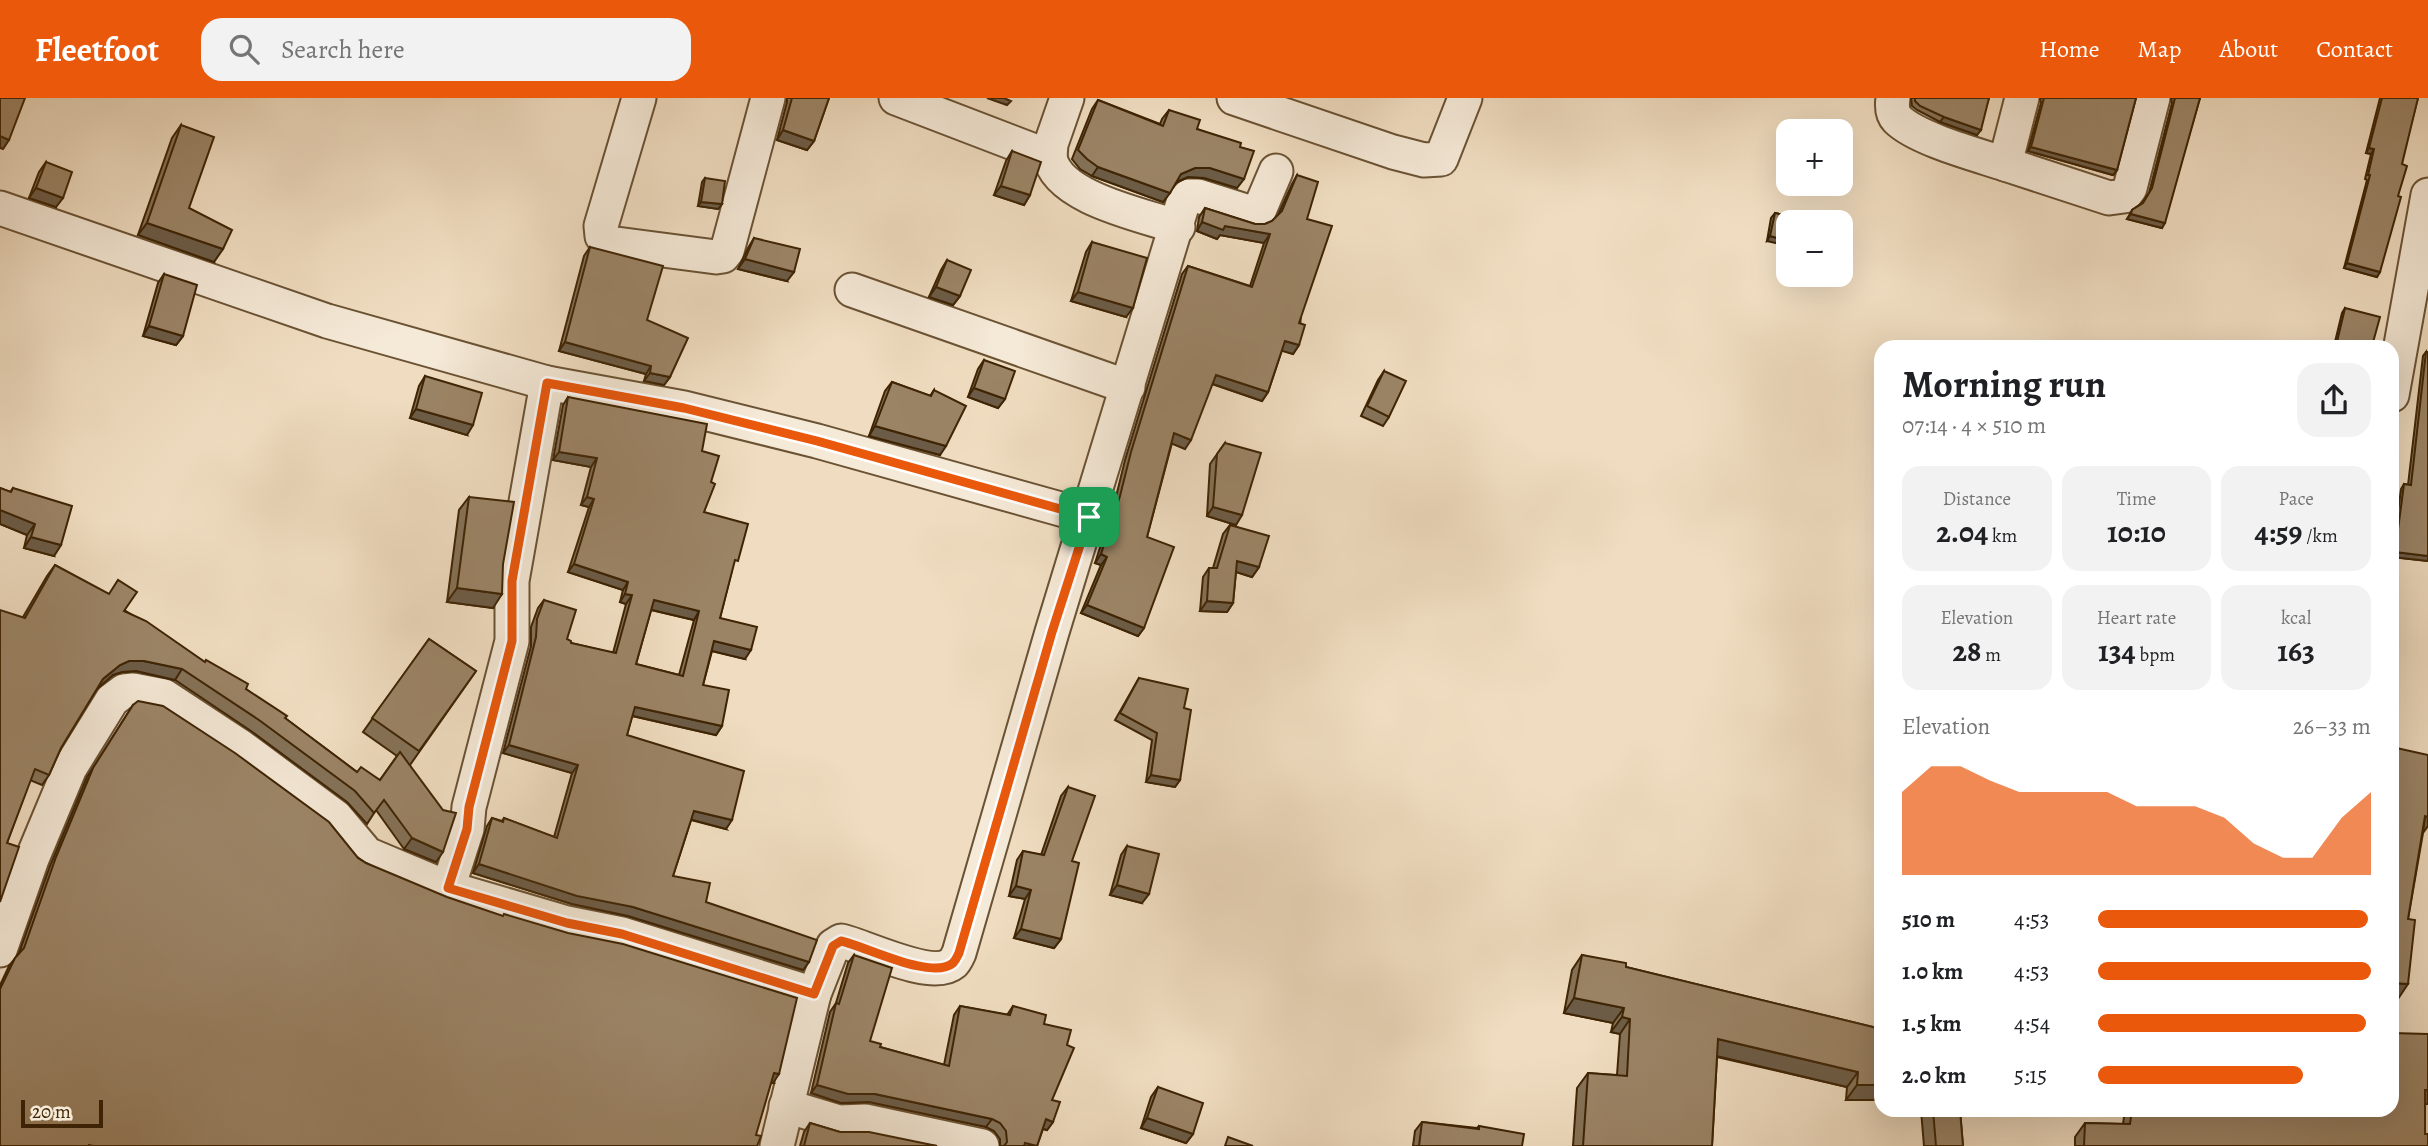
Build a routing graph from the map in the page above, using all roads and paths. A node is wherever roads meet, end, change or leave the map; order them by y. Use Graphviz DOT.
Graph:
graph roads {
  1 [pos="639,98"];
  2 [pos="768,98"];
  3 [pos="896,98"];
  4 [pos="1067,98"];
  5 [pos="1234,98"];
  6 [pos="1465,98"];
  7 [pos="1893,98"];
  8 [pos="2022,98"];
  9 [pos="2153,98"];
  10 [pos="1050,157"];
  11 [pos="2005,164"];
  12 [pos="1276,171"];
  13 [pos="2428,195"];
  14 [pos="0,208"];
  15 [pos="1178,227"];
  16 [pos="852,290"];
  17 [pos="2399,356"];
  18 [pos="547,383"];
  19 [pos="1128,387"];
  20 [pos="1089,517"];
  21 [pos="448,888"];
  22 [pos="0,950"];
  23 [pos="814,994"];
  24 [pos="786,1106"];
  25 [pos="776,1146"];
  26 [pos="982,1146"];
  1 -- 2 [label="street"];
  3 -- 10 [label="street"];
  4 -- 10 [label="street"];
  5 -- 6 [label="street"];
  7 -- 11 [label="street"];
  8 -- 11 [label="street"];
  9 -- 11 [label="street"];
  10 -- 15 [label="street"];
  12 -- 15 [label="street"];
  13 -- 17 [label="street"];
  14 -- 18 [label="street"];
  15 -- 19 [label="street"];
  16 -- 19 [label="street"];
  18 -- 20 [label="street"];
  18 -- 21 [label="street"];
  19 -- 20 [label="street"];
  20 -- 23 [label="street"];
  21 -- 22 [label="street"];
  21 -- 23 [label="street"];
  23 -- 24 [label="street"];
  24 -- 25 [label="street"];
  24 -- 26 [label="street"];
}
